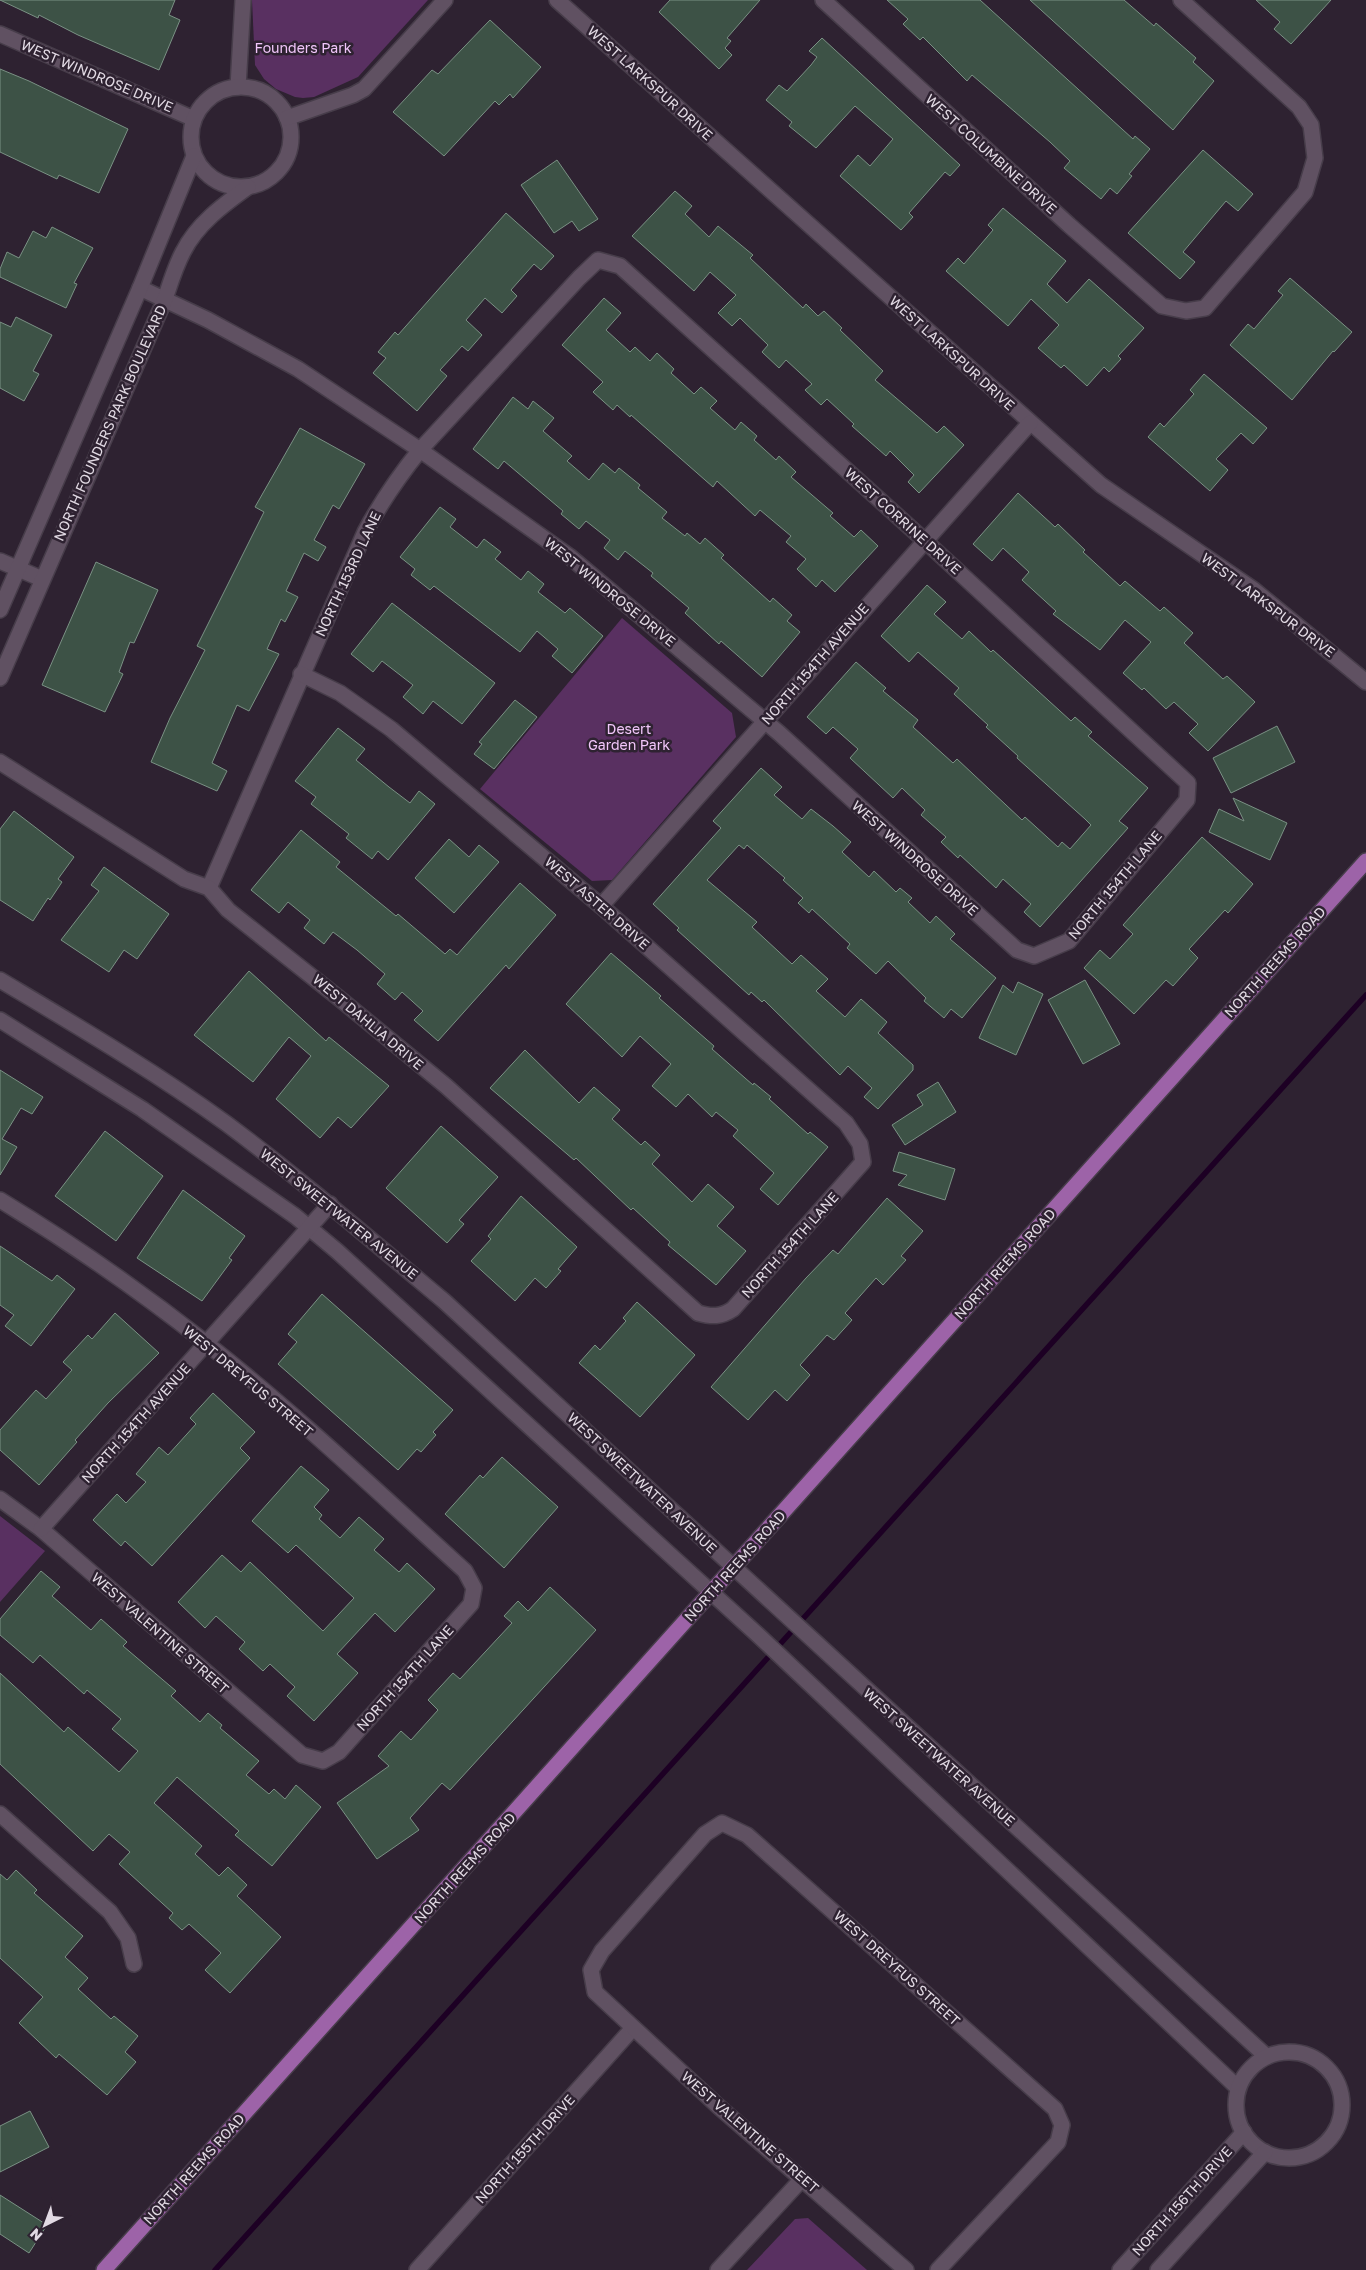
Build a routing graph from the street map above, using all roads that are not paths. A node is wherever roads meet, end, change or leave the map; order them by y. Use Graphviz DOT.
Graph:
graph roads {
  1 [pos="243,0"];
  2 [pos="445,0"];
  3 [pos="557,0"];
  4 [pos="823,0"];
  5 [pos="1181,0"];
  6 [pos="0,34"];
  7 [pos="238,87"];
  8 [pos="287,118"];
  9 [pos="194,119"];
  10 [pos="194,156"];
  11 [pos="248,187"];
  12 [pos="598,260"];
  13 [pos="140,288"];
  14 [pos="164,299"];
  15 [pos="1030,423"];
  16 [pos="420,450"];
  17 [pos="924,540"];
  18 [pos="0,560"];
  19 [pos="18,568"];
  20 [pos="42,579"];
  21 [pos="0,610"];
  22 [pos="302,674"];
  23 [pos="0,678"];
  24 [pos="1366,682"];
  25 [pos="764,721"];
  26 [pos="0,762"];
  27 [pos="1187,800"];
  28 [pos="1366,861"];
  29 [pos="209,888"];
  30 [pos="601,906"];
  31 [pos="1034,956"];
  32 [pos="0,980"];
  33 [pos="0,1020"];
  34 [pos="863,1162"];
  35 [pos="0,1200"];
  36 [pos="330,1204"];
  37 [pos="309,1228"];
  38 [pos="709,1316"];
  39 [pos="207,1344"];
  40 [pos="0,1499"];
  41 [pos="41,1529"];
  42 [pos="734,1568"];
  43 [pos="474,1588"];
  44 [pos="711,1592"];
  45 [pos="323,1760"];
  46 [pos="0,1814"];
  47 [pos="134,1964"];
  48 [pos="595,1992"];
  49 [pos="633,2028"];
  50 [pos="1266,2056"];
  51 [pos="1238,2088"];
  52 [pos="1244,2132"];
  53 [pos="1265,2152"];
  54 [pos="802,2179"];
  55 [pos="104,2270"];
  56 [pos="417,2270"];
  57 [pos="718,2270"];
  58 [pos="906,2270"];
  59 [pos="938,2270"];
  60 [pos="1120,2270"];
  61 [pos="1158,2270"];
  1 -- 7 [label="street"];
  2 -- 8 [label="street"];
  3 -- 15 [label="street, WEST LARKSPUR DRIVE"];
  4 -- 5 [label="street, WEST COLUMBINE DRIVE"];
  6 -- 9 [label="street, WEST WINDROSE DRIVE"];
  7 -- 8 [label="street"];
  7 -- 9 [label="street"];
  8 -- 11 [label="street"];
  9 -- 10 [label="street"];
  10 -- 11 [label="street"];
  10 -- 13 [label="street, NORTH FOUNDERS PARK BOULEVARD"];
  11 -- 14 [label="street, NORTH FOUNDERS PARK BOULEVARD"];
  12 -- 16 [label="street, NORTH 153RD LANE"];
  12 -- 17 [label="street, WEST CORRINE DRIVE"];
  13 -- 14 [label="street, WEST WINDROSE DRIVE"];
  13 -- 19 [label="street, NORTH FOUNDERS PARK BOULEVARD"];
  14 -- 16 [label="street, WEST WINDROSE DRIVE"];
  14 -- 20 [label="street, NORTH FOUNDERS PARK BOULEVARD"];
  15 -- 17 [label="street, NORTH 154TH AVENUE"];
  15 -- 24 [label="street, WEST LARKSPUR DRIVE"];
  16 -- 22 [label="street, NORTH 153RD LANE"];
  16 -- 25 [label="street, WEST WINDROSE DRIVE"];
  17 -- 25 [label="street, NORTH 154TH AVENUE"];
  17 -- 27 [label="street, WEST CORRINE DRIVE"];
  18 -- 19 [label="street"];
  19 -- 20 [label="street"];
  19 -- 21 [label="street, NORTH FOUNDERS PARK BOULEVARD"];
  20 -- 23 [label="street, NORTH FOUNDERS PARK BOULEVARD"];
  22 -- 29 [label="street, NORTH 153RD LANE"];
  22 -- 30 [label="street, WEST ASTER DRIVE"];
  25 -- 30 [label="street, NORTH 154TH AVENUE"];
  25 -- 31 [label="street, WEST WINDROSE DRIVE"];
  26 -- 29 [label="street, WEST DAHLIA DRIVE"];
  27 -- 31 [label="street, NORTH 154TH LANE"];
  28 -- 42 [label="main road, NORTH REEMS ROAD"];
  29 -- 38 [label="street, WEST DAHLIA DRIVE"];
  30 -- 34 [label="street, WEST ASTER DRIVE"];
  32 -- 36 [label="street, WEST SWEETWATER AVENUE"];
  33 -- 37 [label="street"];
  34 -- 38 [label="street, NORTH 154TH LANE"];
  35 -- 39 [label="street, WEST DREYFUS STREET"];
  36 -- 37 [label="street, NORTH 154TH AVENUE"];
  36 -- 42 [label="street, WEST SWEETWATER AVENUE"];
  37 -- 39 [label="street, NORTH 154TH AVENUE"];
  37 -- 44 [label="street"];
  39 -- 41 [label="street, NORTH 154TH AVENUE"];
  39 -- 43 [label="street, WEST DREYFUS STREET"];
  40 -- 41 [label="street, WEST VALENTINE STREET"];
  41 -- 45 [label="street, WEST VALENTINE STREET"];
  42 -- 44 [label="main road, NORTH REEMS ROAD"];
  42 -- 50 [label="street, WEST SWEETWATER AVENUE"];
  43 -- 45 [label="street, NORTH 154TH LANE"];
  44 -- 51 [label="street"];
  44 -- 55 [label="main road, NORTH REEMS ROAD"];
  46 -- 47 [label="street"];
  48 -- 49 [label="street, WEST VALENTINE STREET"];
  48 -- 59 [label="street, WEST DREYFUS STREET"];
  49 -- 54 [label="street, WEST VALENTINE STREET"];
  49 -- 56 [label="street, NORTH 155TH DRIVE"];
  50 -- 51 [label="street"];
  50 -- 53 [label="street"];
  51 -- 52 [label="street"];
  52 -- 53 [label="street"];
  52 -- 60 [label="street, NORTH 156TH DRIVE"];
  53 -- 61 [label="street, NORTH 156TH DRIVE"];
  54 -- 57 [label="street"];
  54 -- 58 [label="street, WEST VALENTINE STREET"];
}
